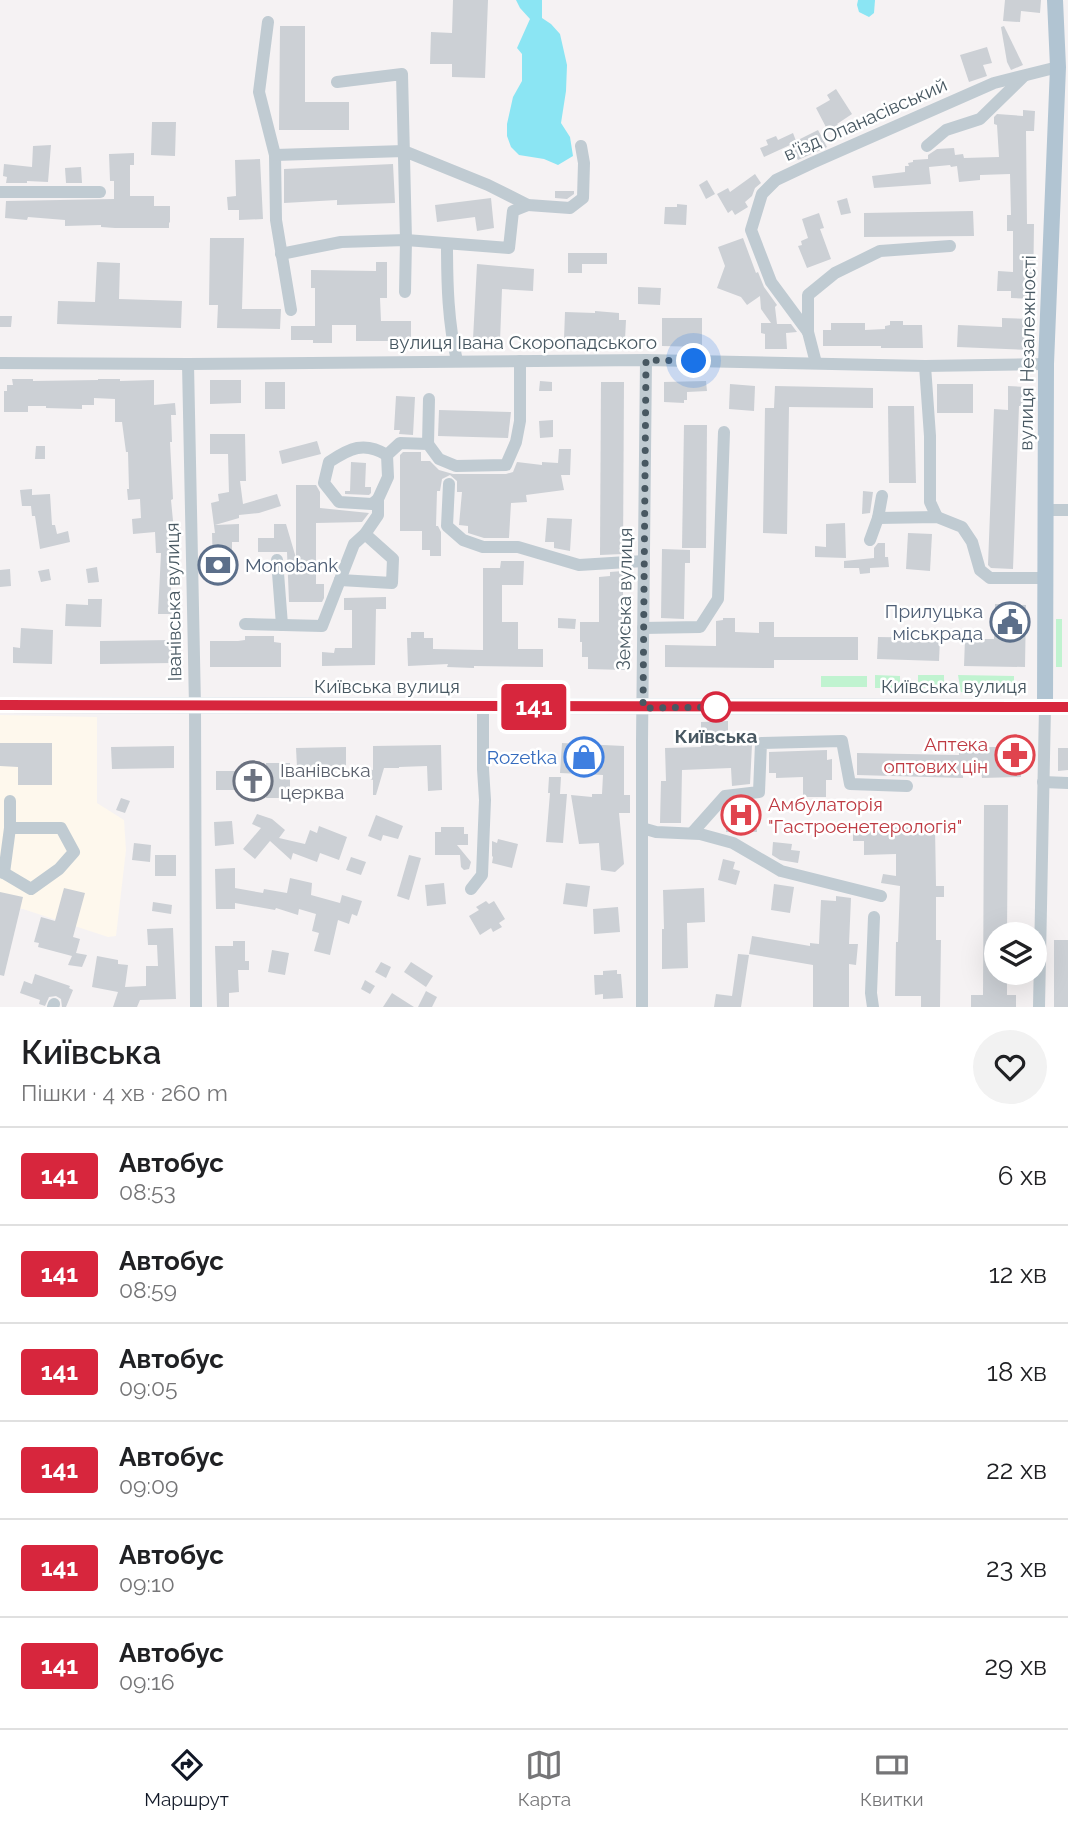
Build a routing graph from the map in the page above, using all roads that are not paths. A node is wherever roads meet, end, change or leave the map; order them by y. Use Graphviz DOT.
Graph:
graph roads {
  1 [pos="1055,0"];
  2 [pos="268,22"];
  3 [pos="1024,76"];
  4 [pos="1061,77"];
  5 [pos="337,82"];
  6 [pos="581,146"];
  7 [pos="927,146"];
  8 [pos="404,151"];
  9 [pos="275,155"];
  10 [pos="0,192"];
  11 [pos="100,192"];
  12 [pos="528,205"];
  13 [pos="406,240"];
  14 [pos="447,244"];
  15 [pos="950,246"];
  16 [pos="281,254"];
  17 [pos="405,292"];
  18 [pos="291,310"];
  19 [pos="808,332"];
  20 [pos="646,360"];
  21 [pos="457,361"];
  22 [pos="520,361"];
  23 [pos="0,363"];
  24 [pos="188,363"];
  25 [pos="816,363"];
  26 [pos="1046,364"];
  27 [pos="925,366"];
  28 [pos="429,399"];
  29 [pos="724,432"];
  30 [pos="428,444"];
  31 [pos="387,455"];
  32 [pos="449,484"];
  33 [pos="882,496"];
  34 [pos="378,499"];
  35 [pos="1045,510"];
  36 [pos="1068,510"];
  37 [pos="937,517"];
  38 [pos="878,518"];
  39 [pos="365,534"];
  40 [pos="870,540"];
  41 [pos="278,560"];
  42 [pos="644,561"];
  43 [pos="1045,578"];
  44 [pos="340,580"];
  45 [pos="245,624"];
  46 [pos="282,625"];
  47 [pos="643,628"];
  48 [pos="0,705"];
  49 [pos="195,706"];
  50 [pos="483,707"];
  51 [pos="1045,707"];
  52 [pos="1068,707"];
  53 [pos="643,708"];
  54 [pos="1043,782"];
  55 [pos="1068,783"];
  56 [pos="907,786"];
  57 [pos="10,801"];
  58 [pos="10,828"];
  59 [pos="642,828"];
  60 [pos="692,833"];
  61 [pos="2,873"];
  62 [pos="471,889"];
  63 [pos="881,896"];
  64 [pos="874,917"];
  65 [pos="196,1007"];
  66 [pos="642,1007"];
  67 [pos="873,1007"];
  68 [pos="1039,1007"];
  1 -- 4 [label="main road, вулиця Незалежності"];
  2 -- 9 [label="street"];
  3 -- 4 [label="street, в'їзд Опанасівський"];
  3 -- 7 [label="street"];
  3 -- 19 [label="street, в'їзд Опанасівський"];
  4 -- 26 [label="main road, вулиця Незалежності"];
  5 -- 8 [label="street"];
  6 -- 12 [label="street"];
  8 -- 9 [label="street"];
  8 -- 12 [label="street"];
  8 -- 13 [label="street"];
  9 -- 16 [label="street"];
  10 -- 11 [label="street"];
  12 -- 14 [label="street"];
  13 -- 14 [label="street"];
  13 -- 16 [label="street"];
  13 -- 17 [label="street"];
  14 -- 21 [label="street"];
  15 -- 19 [label="street"];
  16 -- 18 [label="street"];
  19 -- 25 [label="street"];
  20 -- 22 [label="street, вулиця Івана Скоропадського"];
  20 -- 25 [label="street, вулиця Івана Скоропадського"];
  20 -- 42 [label="street, Земська вулиця"];
  21 -- 22 [label="street, вулиця Івана Скоропадського"];
  21 -- 24 [label="street, вулиця Івана Скоропадського"];
  22 -- 30 [label="street"];
  23 -- 24 [label="street, вулиця Івана Скоропадського"];
  24 -- 49 [label="street, Іванівська вулиця"];
  25 -- 27 [label="street, вулиця Івана Скоропадського"];
  26 -- 27 [label="street, вулиця Івана Скоропадського"];
  26 -- 35 [label="main road, вулиця Незалежності"];
  27 -- 37 [label="street"];
  28 -- 30 [label="street"];
  29 -- 47 [label="street"];
  30 -- 31 [label="street"];
  31 -- 34 [label="street"];
  31 -- 34 [label="street"];
  32 -- 42 [label="street"];
  33 -- 38 [label="street"];
  34 -- 39 [label="street"];
  35 -- 36 [label="street"];
  35 -- 43 [label="main road, вулиця Незалежності"];
  37 -- 38 [label="street"];
  37 -- 43 [label="street"];
  38 -- 40 [label="street"];
  39 -- 44 [label="street"];
  39 -- 44 [label="street"];
  41 -- 46 [label="street"];
  42 -- 47 [label="street, Земська вулиця"];
  43 -- 51 [label="main road, вулиця Незалежності"];
  44 -- 46 [label="street"];
  45 -- 46 [label="street"];
  47 -- 53 [label="street, Земська вулиця"];
  48 -- 49 [label="main road, Київська вулиця"];
  49 -- 50 [label="main road, Київська вулиця"];
  49 -- 65 [label="street, Іванівська вулиця"];
  50 -- 53 [label="main road, Київська вулиця"];
  50 -- 62 [label="street"];
  51 -- 52 [label="main road, Київська вулиця"];
  51 -- 53 [label="main road, Київська вулиця"];
  51 -- 54 [label="street"];
  53 -- 59 [label="street, Земська вулиця"];
  54 -- 55 [label="street"];
  54 -- 68 [label="street"];
  56 -- 60 [label="street"];
  57 -- 58 [label="street"];
  58 -- 61 [label="street"];
  58 -- 61 [label="street"];
  59 -- 60 [label="street"];
  59 -- 66 [label="street, Земська вулиця"];
  60 -- 63 [label="street"];
  64 -- 67 [label="street"];
}
